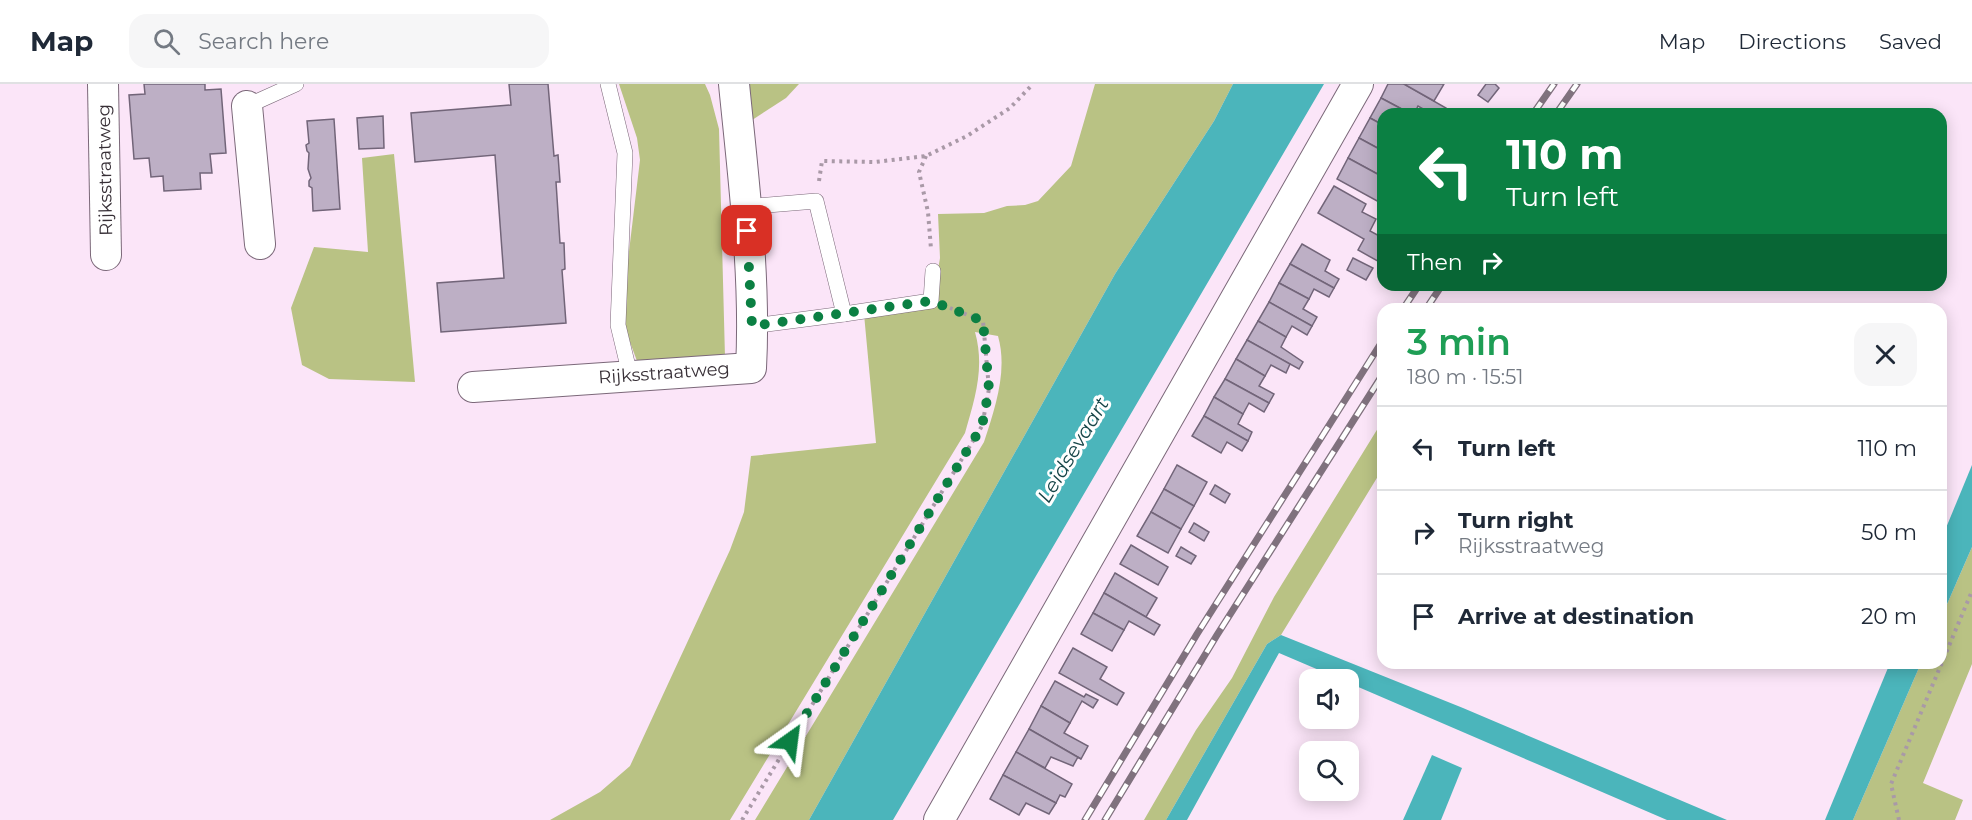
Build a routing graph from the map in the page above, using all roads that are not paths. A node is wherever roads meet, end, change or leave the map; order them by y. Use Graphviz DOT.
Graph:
graph roads {
  1 [pos="104,84"];
  2 [pos="296,84"];
  3 [pos="608,84"];
  4 [pos="734,84"];
  5 [pos="1358,84"];
  6 [pos="247,105"];
  7 [pos="745,207"];
  8 [pos="260,244"];
  9 [pos="106,255"];
  10 [pos="933,271"];
  11 [pos="844,314"];
  12 [pos="752,326"];
  13 [pos="630,375"];
  14 [pos="473,387"];
  15 [pos="939,820"];
  1 -- 9 [label="street, Rijksstraatweg"];
  2 -- 6 [label="lane"];
  3 -- 13 [label="lane"];
  4 -- 7 [label="street, Rijksstraatweg"];
  5 -- 15 [label="street"];
  6 -- 8 [label="street"];
  7 -- 11 [label="lane"];
  7 -- 12 [label="street, Rijksstraatweg"];
  10 -- 11 [label="lane"];
  11 -- 12 [label="lane"];
  12 -- 13 [label="street, Rijksstraatweg"];
  13 -- 14 [label="street, Rijksstraatweg"];
}
